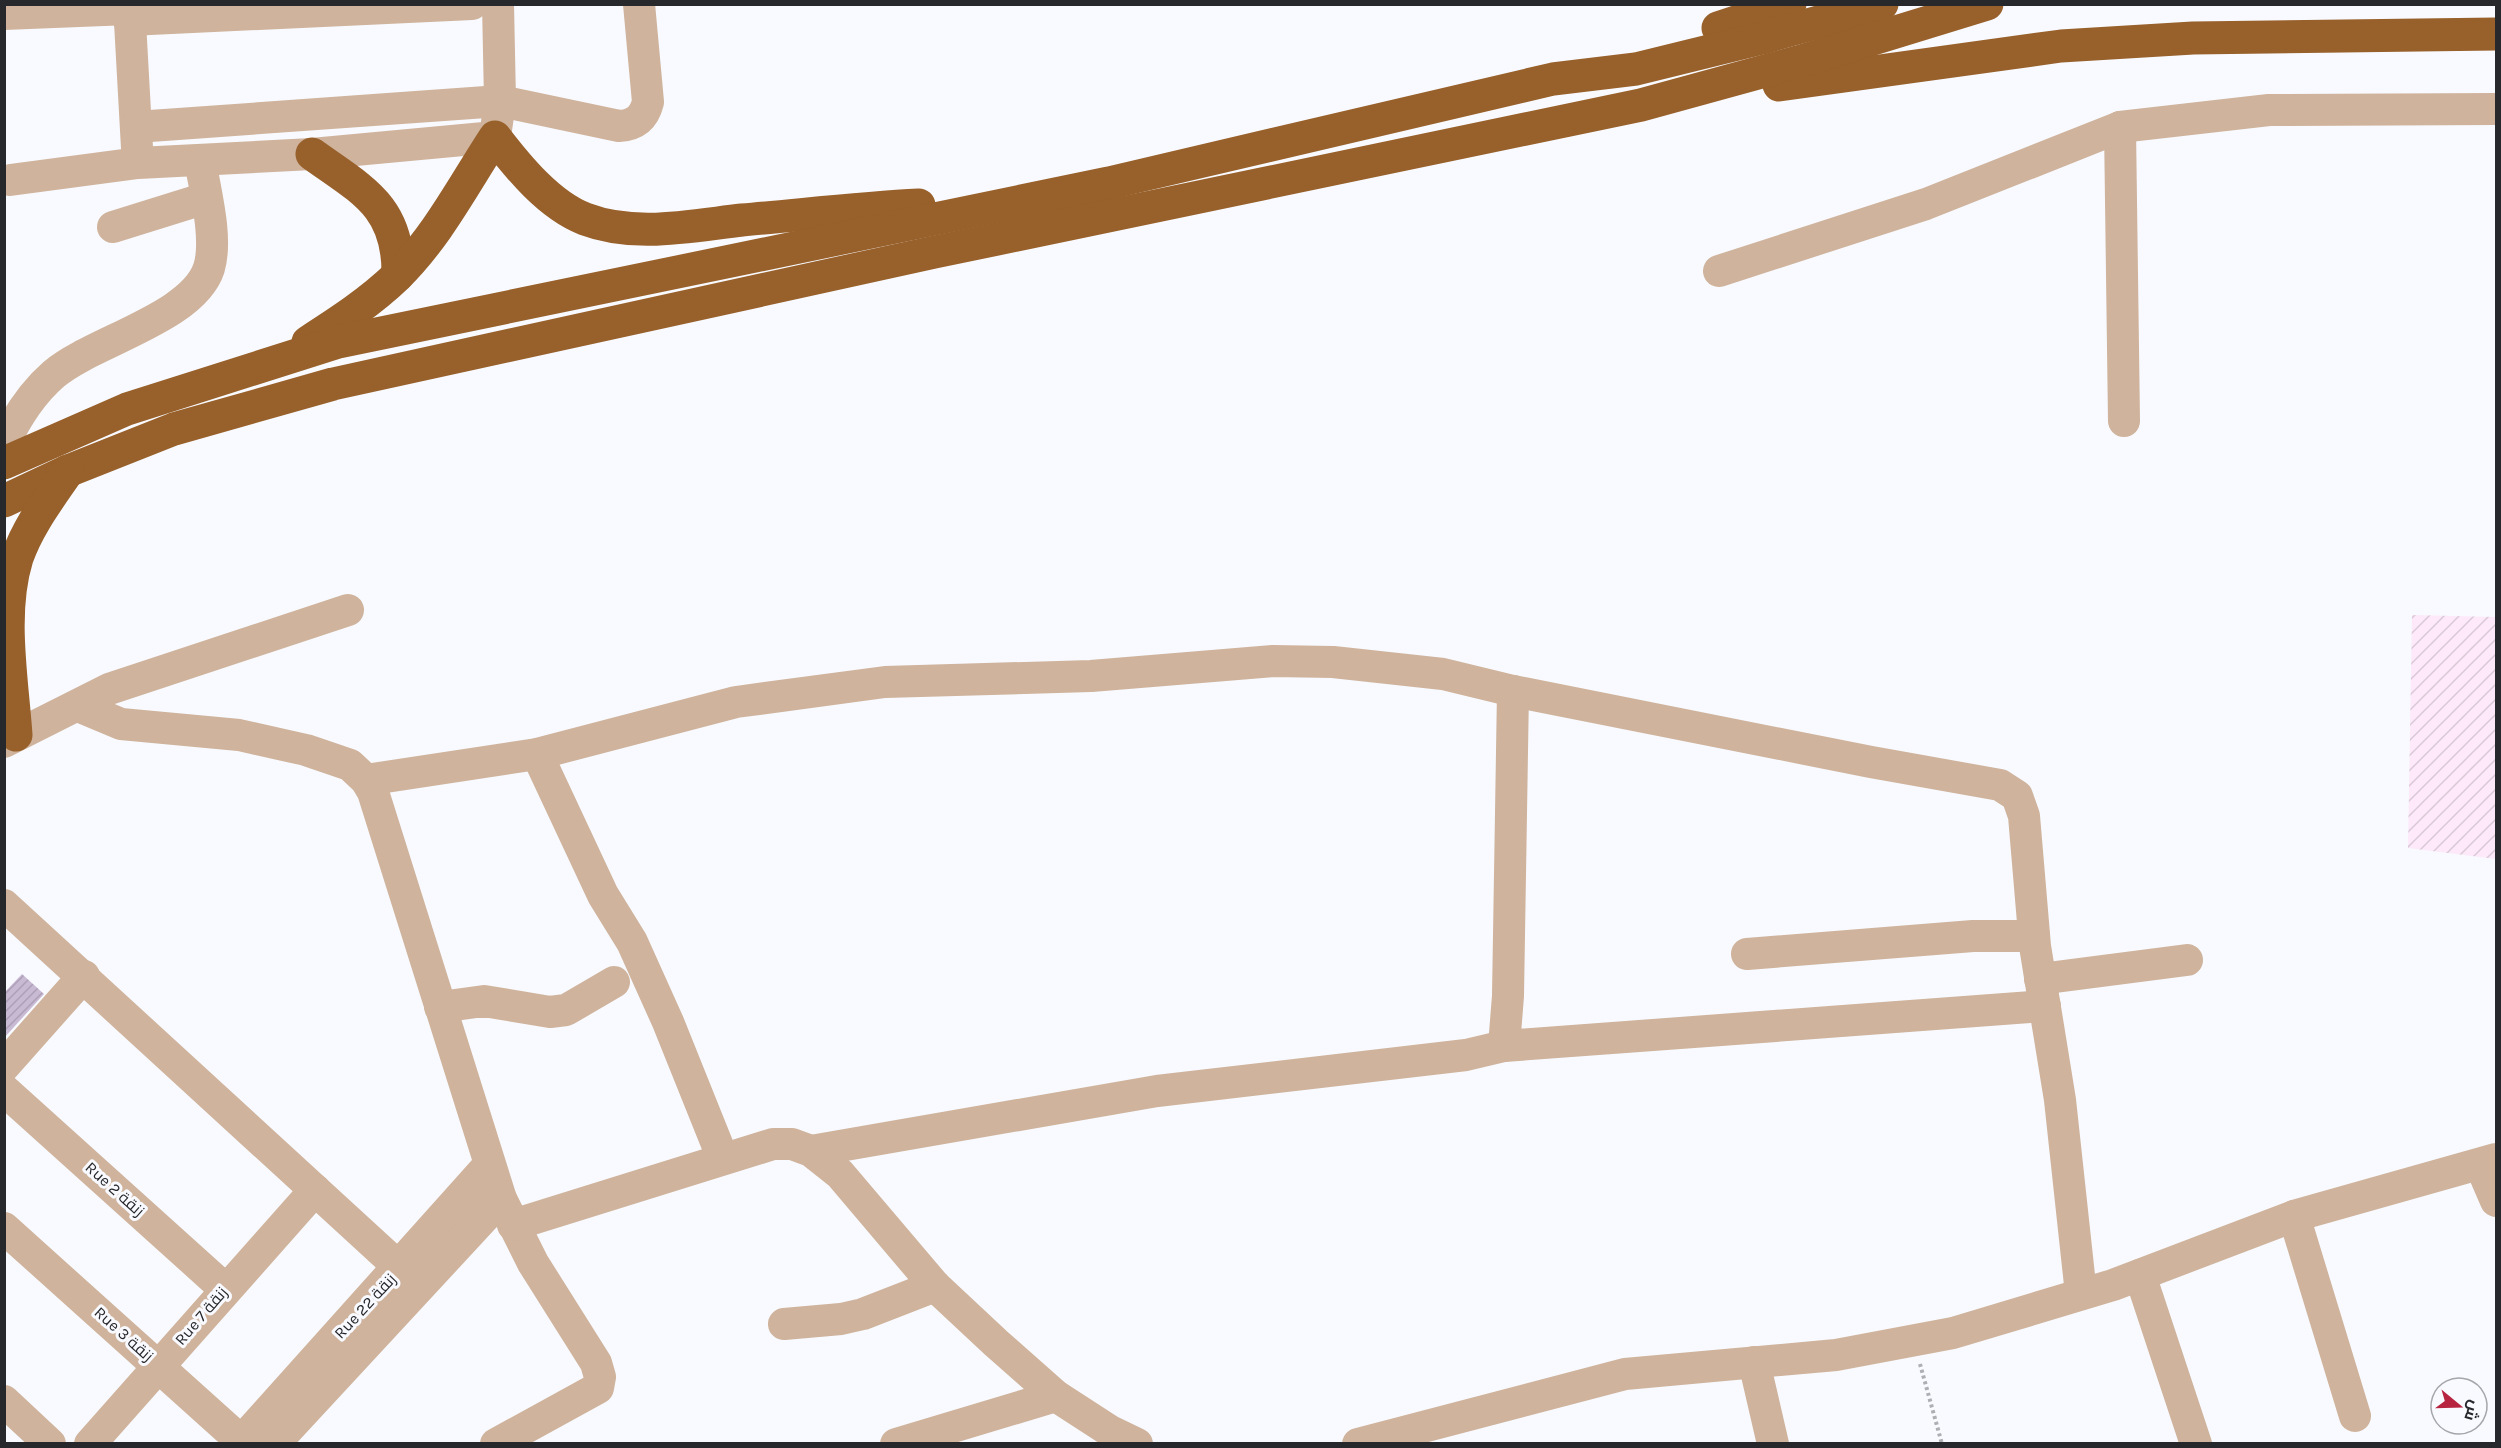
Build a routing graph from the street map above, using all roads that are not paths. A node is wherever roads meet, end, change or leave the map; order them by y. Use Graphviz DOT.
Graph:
graph roads {
  1 [pos="472,4"];
  2 [pos="498,4"];
  3 [pos="639,4"];
  4 [pos="1790,4"];
  5 [pos="1882,4"];
  6 [pos="1987,4"];
  7 [pos="129,11"];
  8 [pos="4,14"];
  9 [pos="2496,34"];
  10 [pos="1553,79"];
  11 [pos="500,101"];
  12 [pos="1641,105"];
  13 [pos="2496,109"];
  14 [pos="136,127"];
  15 [pos="2120,127"];
  16 [pos="495,137"];
  17 [pos="312,154"];
  18 [pos="200,160"];
  19 [pos="138,163"];
  20 [pos="10,180"];
  21 [pos="206,198"];
  22 [pos="1023,201"];
  23 [pos="114,227"];
  24 [pos="1719,271"];
  25 [pos="398,275"];
  26 [pos="284,358"];
  27 [pos="2124,421"];
  28 [pos="4,444"];
  29 [pos="4,463"];
  30 [pos="68,471"];
  31 [pos="4,501"];
  32 [pos="348,610"];
  33 [pos="1513,691"];
  34 [pos="78,706"];
  35 [pos="10,739"];
  36 [pos="537,754"];
  37 [pos="366,780"];
  38 [pos="4,905"];
  39 [pos="2034,936"];
  40 [pos="1747,954"];
  41 [pos="2187,960"];
  42 [pos="84,976"];
  43 [pos="614,982"];
  44 [pos="2042,992"];
  45 [pos="440,1007"];
  46 [pos="1504,1046"];
  47 [pos="4,1065"];
  48 [pos="4,1090"];
  49 [pos="811,1151"];
  50 [pos="723,1160"];
  51 [pos="2488,1162"];
  52 [pos="489,1166"];
  53 [pos="315,1190"];
  54 [pos="2496,1201"];
  55 [pos="507,1212"];
  56 [pos="2294,1216"];
  57 [pos="4,1228"];
  58 [pos="2140,1275"];
  59 [pos="409,1277"];
  60 [pos="935,1286"];
  61 [pos="225,1289"];
  62 [pos="2080,1294"];
  63 [pos="784,1324"];
  64 [pos="1754,1362"];
  65 [pos="159,1365"];
  66 [pos="1056,1396"];
  67 [pos="4,1401"];
  68 [pos="2355,1416"];
  69 [pos="240,1442"];
  70 [pos="50,1443"];
  71 [pos="90,1443"];
  72 [pos="274,1443"];
  73 [pos="496,1443"];
  74 [pos="896,1443"];
  75 [pos="1137,1443"];
  76 [pos="1358,1443"];
  77 [pos="1773,1443"];
  78 [pos="2196,1443"];
  1 -- 7 [label="street"];
  2 -- 11 [label="street"];
  3 -- 11 [label="street"];
  4 -- 10 [label="highway"];
  5 -- 10 [label="highway"];
  6 -- 12 [label="highway"];
  7 -- 8 [label="street"];
  7 -- 14 [label="street"];
  9 -- 12 [label="highway"];
  10 -- 22 [label="highway"];
  11 -- 14 [label="street"];
  11 -- 16 [label="street"];
  12 -- 30 [label="highway"];
  13 -- 15 [label="street"];
  14 -- 19 [label="street"];
  15 -- 24 [label="street"];
  15 -- 27 [label="street"];
  16 -- 17 [label="street"];
  16 -- 22 [label="highway"];
  16 -- 25 [label="highway"];
  17 -- 18 [label="street"];
  17 -- 25 [label="highway"];
  18 -- 19 [label="street"];
  18 -- 21 [label="street"];
  19 -- 20 [label="street"];
  21 -- 23 [label="street"];
  21 -- 28 [label="street"];
  22 -- 26 [label="highway"];
  25 -- 26 [label="highway"];
  26 -- 29 [label="highway"];
  30 -- 31 [label="highway"];
  30 -- 35 [label="highway"];
  32 -- 34 [label="street"];
  33 -- 36 [label="street"];
  33 -- 39 [label="street"];
  33 -- 46 [label="street"];
  34 -- 35 [label="street"];
  34 -- 37 [label="street"];
  36 -- 37 [label="street"];
  36 -- 50 [label="street"];
  37 -- 45 [label="street"];
  38 -- 42 [label="street"];
  39 -- 40 [label="street"];
  39 -- 44 [label="street"];
  41 -- 44 [label="street"];
  42 -- 47 [label="street"];
  42 -- 53 [label="street"];
  43 -- 45 [label="street"];
  44 -- 46 [label="street"];
  44 -- 62 [label="street"];
  45 -- 52 [label="street"];
  46 -- 49 [label="street"];
  48 -- 61 [label="street, Rue 2 زنقة"];
  49 -- 50 [label="street"];
  49 -- 60 [label="street"];
  50 -- 55 [label="street"];
  51 -- 54 [label="street"];
  51 -- 56 [label="street"];
  52 -- 55 [label="street"];
  52 -- 59 [label="street, Rue 22 زنقة"];
  53 -- 59 [label="street"];
  53 -- 61 [label="street, Rue 7 زنقة"];
  55 -- 59 [label="street, Rue 22 زنقة"];
  55 -- 73 [label="street"];
  56 -- 58 [label="street"];
  56 -- 68 [label="street"];
  57 -- 65 [label="street, Rue 3 زنقة"];
  58 -- 62 [label="street"];
  58 -- 78 [label="street"];
  59 -- 69 [label="street, Rue 22 زنقة"];
  59 -- 72 [label="street, Rue 22 زنقة"];
  60 -- 63 [label="street"];
  60 -- 66 [label="street"];
  61 -- 65 [label="street, Rue 7 زنقة"];
  62 -- 64 [label="street"];
  64 -- 76 [label="street"];
  64 -- 77 [label="street"];
  65 -- 69 [label="street, Rue 3 زنقة"];
  65 -- 71 [label="street, Rue 7 زنقة"];
  66 -- 74 [label="street"];
  66 -- 75 [label="street"];
  67 -- 70 [label="street"];
}
